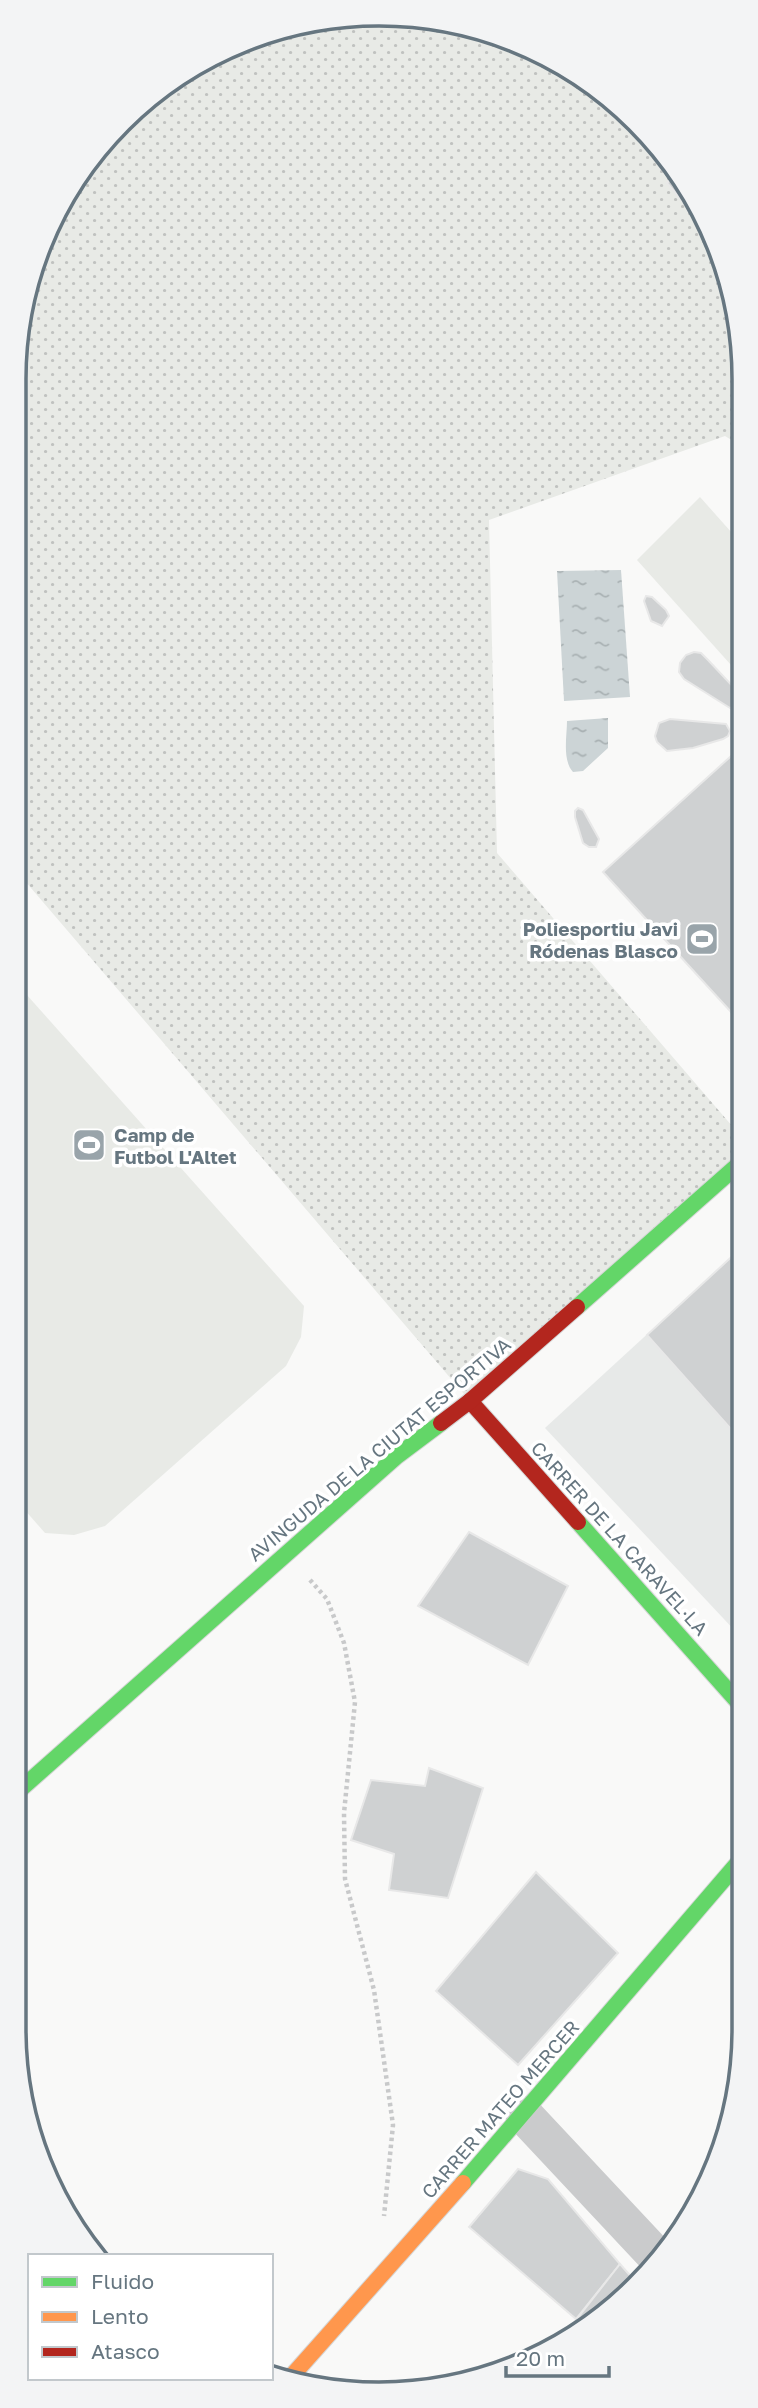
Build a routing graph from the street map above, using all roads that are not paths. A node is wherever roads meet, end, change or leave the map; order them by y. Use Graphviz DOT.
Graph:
graph roads {
  1 [pos="732,1170"];
  2 [pos="470,1401"];
  3 [pos="732,1695"];
  4 [pos="26,1784"];
  5 [pos="732,1870"];
  6 [pos="524,2115"];
  7 [pos="652,2252"];
  8 [pos="296,2372"];
  1 -- 2 [label="street, AVINGUDA DE LA CIUTAT ESPORTIVA"];
  2 -- 3 [label="street, CARRER DE LA CARAVEL·LA"];
  2 -- 4 [label="street, AVINGUDA DE LA CIUTAT ESPORTIVA"];
  5 -- 6 [label="street, CARRER MATEO MERCER"];
  6 -- 7 [label="street"];
  6 -- 8 [label="street, CARRER MATEO MERCER"];
}
